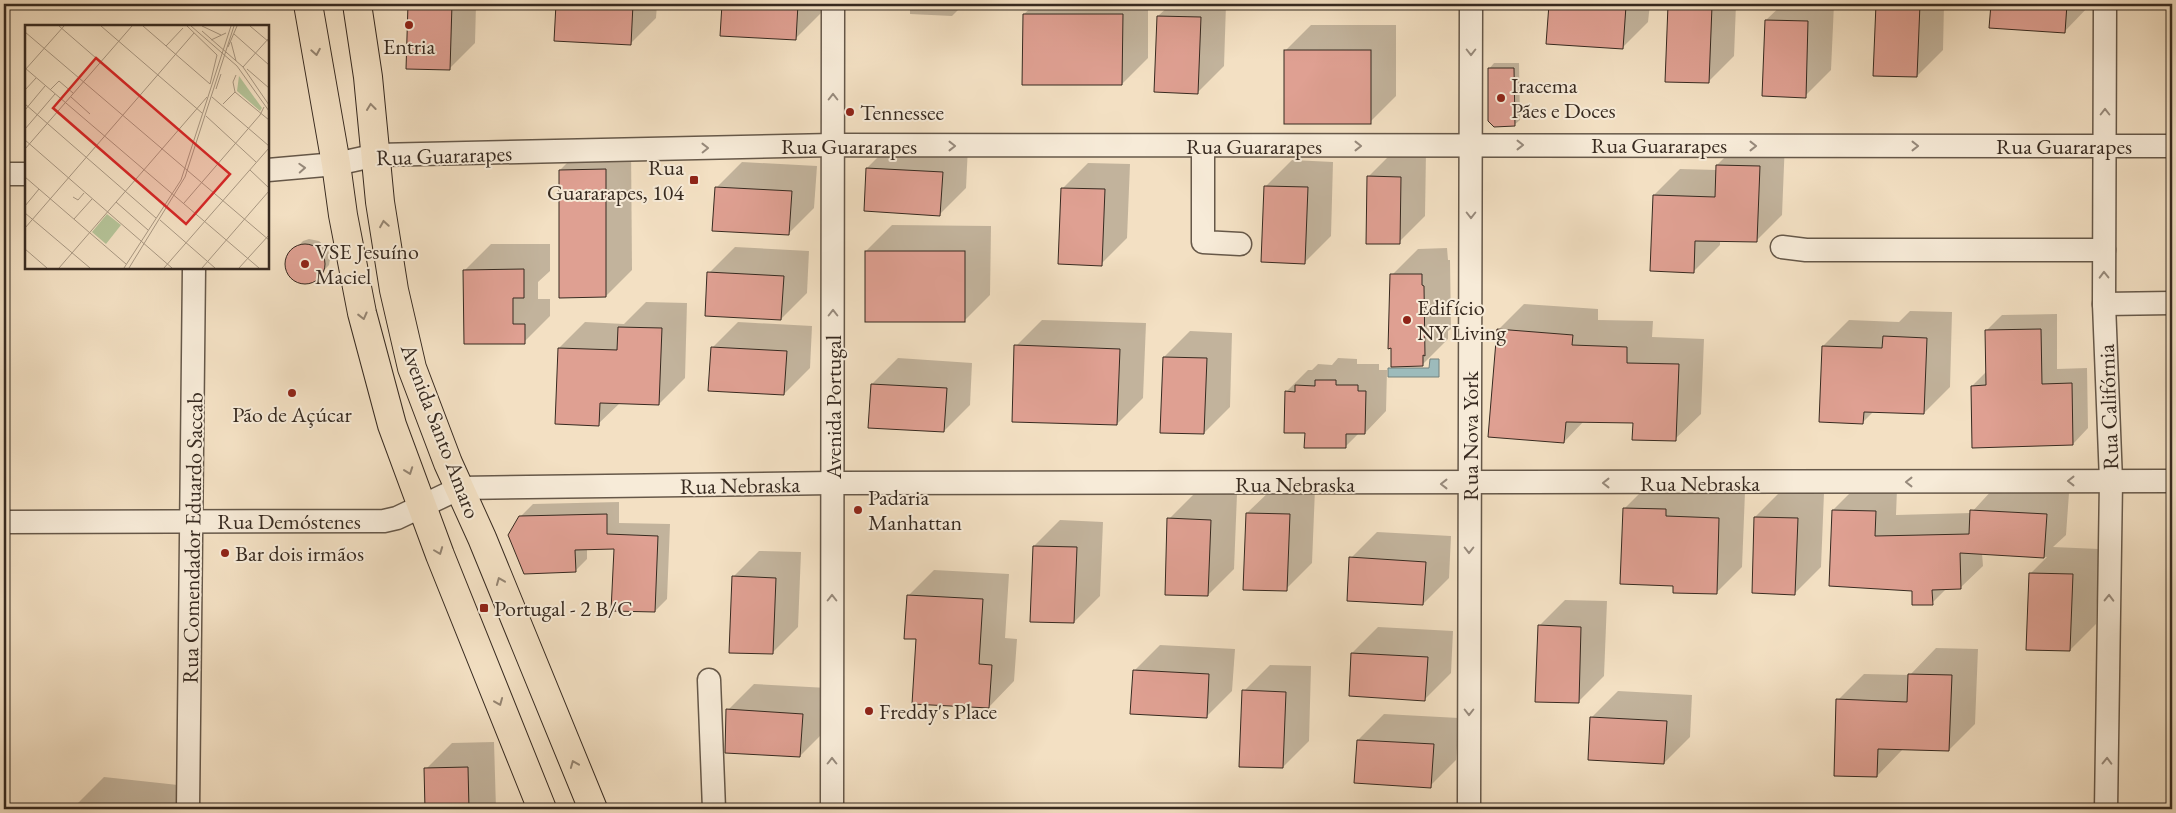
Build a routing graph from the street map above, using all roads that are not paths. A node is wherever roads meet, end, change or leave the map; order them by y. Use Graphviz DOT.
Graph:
graph roads {
  1 [pos="308,4"];
  2 [pos="357,4"];
  3 [pos="833,4"];
  4 [pos="1471,4"];
  5 [pos="2105,4"];
  6 [pos="833,145"];
  7 [pos="1472,145"];
  8 [pos="2172,146"];
  9 [pos="1203,147"];
  10 [pos="2105,147"];
  11 [pos="377,155"];
  12 [pos="269,170"];
  13 [pos="4,174"];
  14 [pos="25,174"];
  15 [pos="335,182"];
  16 [pos="1240,244"];
  17 [pos="1782,247"];
  18 [pos="2104,250"];
  19 [pos="194,269"];
  20 [pos="2172,303"];
  21 [pos="2104,304"];
  22 [pos="2111,481"];
  23 [pos="2172,481"];
  24 [pos="832,483"];
  25 [pos="1469,484"];
  26 [pos="460,488"];
  27 [pos="422,506"];
  28 [pos="4,522"];
  29 [pos="193,522"];
  30 [pos="709,680"];
  31 [pos="188,809"];
  32 [pos="542,809"];
  33 [pos="593,809"];
  34 [pos="714,809"];
  35 [pos="832,809"];
  36 [pos="1469,809"];
  37 [pos="2106,809"];
  1 -- 15 [label="main road, Avenida Santo Amaro, one-way"];
  11 -- 2 [label="main road, Avenida Santo Amaro, one-way"];
  6 -- 3 [label="street, Avenida Portugal, one-way"];
  4 -- 7 [label="street, Rua Nova York, one-way"];
  10 -- 5 [label="street, Rua Califórnia, one-way"];
  6 -- 9 [label="street, Rua Guararapes, one-way"];
  11 -- 6 [label="street, Rua Guararapes, one-way"];
  24 -- 6 [label="street, Avenida Portugal, one-way"];
  9 -- 7 [label="street, Rua Guararapes, one-way"];
  7 -- 10 [label="street, Rua Guararapes, one-way"];
  7 -- 25 [label="street, Rua Nova York, one-way"];
  8 -- 10 [label="street, Rua Guararapes"];
  9 -- 16 [label="street"];
  10 -- 18 [label="street, Rua Califórnia"];
  11 -- 15 [label="street, Rua Guararapes"];
  26 -- 11 [label="main road, Avenida Santo Amaro, one-way"];
  12 -- 15 [label="street, Rua Guararapes, one-way"];
  13 -- 14 [label="street"];
  15 -- 27 [label="main road, Avenida Santo Amaro, one-way"];
  17 -- 18 [label="street"];
  21 -- 18 [label="street, Rua Califórnia, one-way"];
  19 -- 29 [label="street, Rua Comendador Eduardo Saccab"];
  20 -- 21 [label="street"];
  21 -- 22 [label="street, Rua Califórnia"];
  22 -- 23 [label="street, Rua Nebraska"];
  22 -- 25 [label="street, Rua Nebraska, one-way"];
  37 -- 22 [label="street, Rua Califórnia, one-way"];
  25 -- 24 [label="street, Rua Nebraska, one-way"];
  24 -- 26 [label="street, Rua Nebraska"];
  35 -- 24 [label="street, Avenida Portugal, one-way"];
  25 -- 36 [label="street, Rua Nova York, one-way"];
  26 -- 27 [label="street, Rua Nebraska"];
  33 -- 26 [label="main road, Avenida Santo Amaro, one-way"];
  27 -- 29 [label="street, Rua Demóstenes"];
  27 -- 32 [label="main road, Avenida Santo Amaro, one-way"];
  28 -- 29 [label="street, Rua Demóstenes"];
  29 -- 31 [label="street, Rua Comendador Eduardo Saccab"];
  30 -- 34 [label="street"];
}
